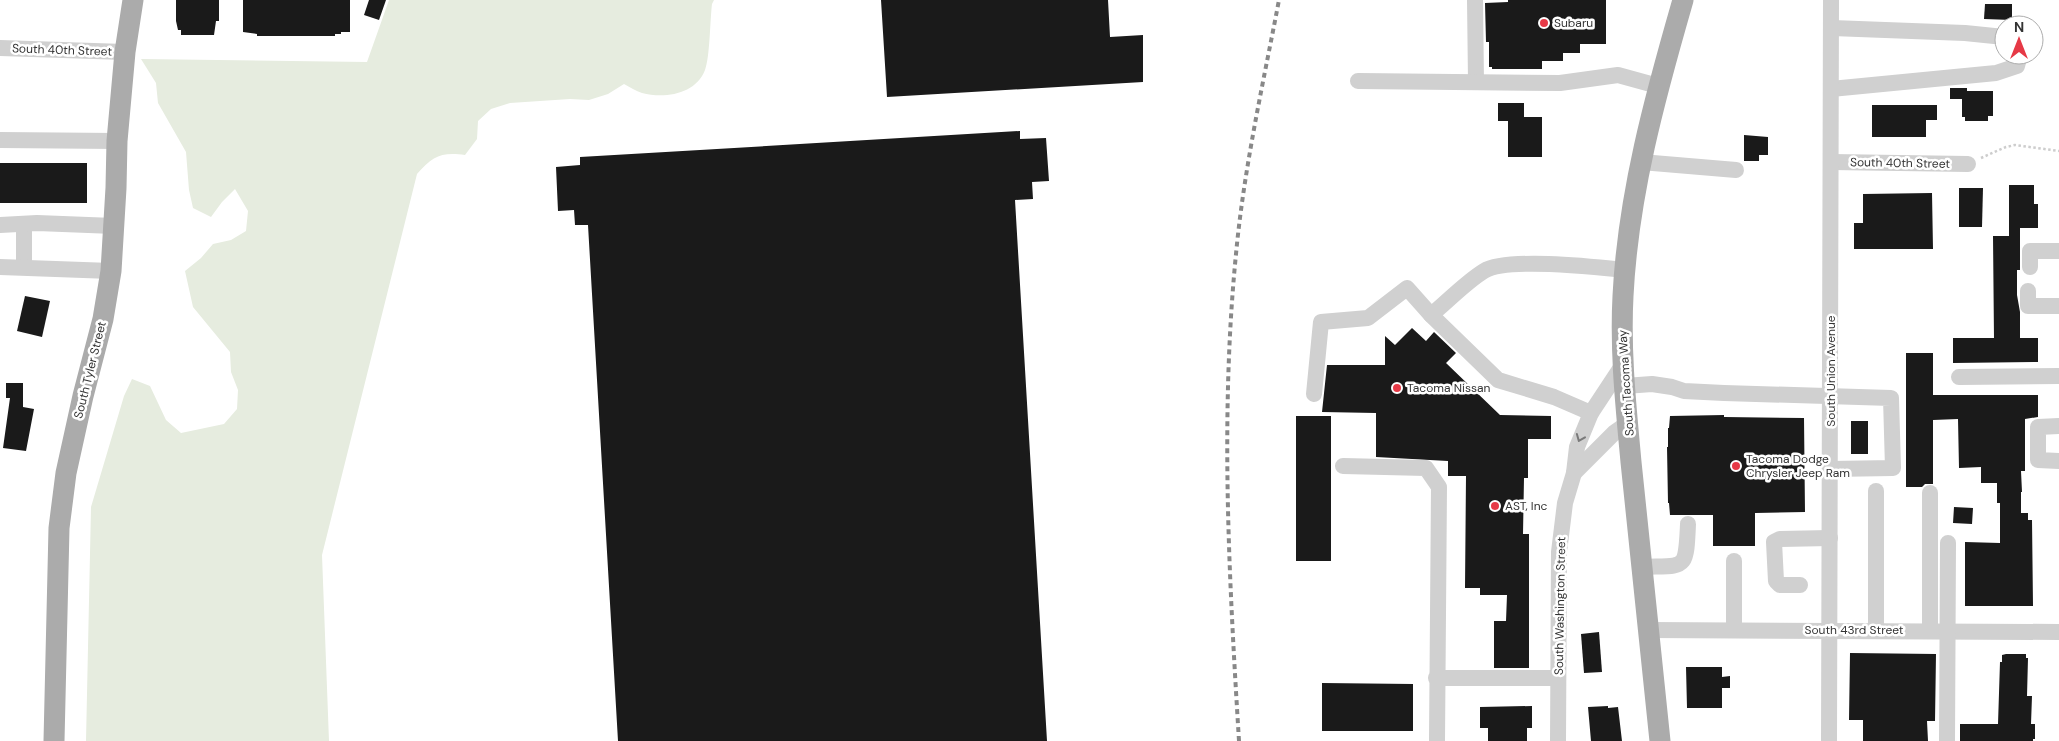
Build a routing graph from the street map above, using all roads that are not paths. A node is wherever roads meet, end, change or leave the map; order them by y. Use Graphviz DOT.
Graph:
graph roads {
  1 [pos="132,0"];
  2 [pos="1475,0"];
  3 [pos="1683,0"];
  4 [pos="1832,0"];
  5 [pos="1832,28"];
  6 [pos="1994,36"];
  7 [pos="0,48"];
  8 [pos="125,52"];
  9 [pos="2017,65"];
  10 [pos="1358,81"];
  11 [pos="1476,82"];
  12 [pos="1658,86"];
  13 [pos="1831,89"];
  14 [pos="0,140"];
  15 [pos="117,141"];
  16 [pos="1641,162"];
  17 [pos="1831,162"];
  18 [pos="1968,164"];
  19 [pos="1736,170"];
  20 [pos="24,224"];
  21 [pos="0,225"];
  22 [pos="114,226"];
  23 [pos="2059,251"];
  24 [pos="0,267"];
  25 [pos="24,267"];
  26 [pos="2030,267"];
  27 [pos="1625,270"];
  28 [pos="111,271"];
  29 [pos="2028,291"];
  30 [pos="2059,306"];
  31 [pos="1431,315"];
  32 [pos="1624,376"];
  33 [pos="2059,376"];
  34 [pos="1959,377"];
  35 [pos="1314,394"];
  36 [pos="1831,396"];
  37 [pos="1591,413"];
  38 [pos="1628,423"];
  39 [pos="2059,426"];
  40 [pos="2059,461"];
  41 [pos="1344,466"];
  42 [pos="1831,469"];
  43 [pos="1574,473"];
  44 [pos="1876,491"];
  45 [pos="1930,493"];
  46 [pos="1688,524"];
  47 [pos="1830,538"];
  48 [pos="1948,542"];
  49 [pos="1734,561"];
  50 [pos="1641,567"];
  51 [pos="1800,585"];
  52 [pos="1649,630"];
  53 [pos="1734,630"];
  54 [pos="1829,630"];
  55 [pos="1876,631"];
  56 [pos="1930,631"];
  57 [pos="1947,631"];
  58 [pos="2059,632"];
  59 [pos="1436,678"];
  60 [pos="1558,678"];
  61 [pos="54,741"];
  62 [pos="1436,741"];
  63 [pos="1558,741"];
  64 [pos="1660,741"];
  65 [pos="1829,741"];
  66 [pos="1947,741"];
  1 -- 8 [label="main road, South Tyler Street"];
  2 -- 11 [label="street"];
  3 -- 12 [label="main road, South Tacoma Way"];
  4 -- 5 [label="street, South Union Avenue"];
  5 -- 6 [label="street"];
  5 -- 13 [label="street, South Union Avenue"];
  7 -- 8 [label="street, South 40th Street"];
  8 -- 15 [label="main road, South Tyler Street"];
  9 -- 13 [label="street"];
  10 -- 11 [label="street"];
  11 -- 12 [label="street"];
  12 -- 16 [label="main road, South Tacoma Way"];
  13 -- 17 [label="street, South Union Avenue"];
  14 -- 15 [label="street"];
  15 -- 22 [label="main road, South Tyler Street"];
  16 -- 19 [label="street"];
  16 -- 27 [label="main road, South Tacoma Way"];
  17 -- 18 [label="street, South 40th Street"];
  17 -- 36 [label="street, South Union Avenue"];
  20 -- 21 [label="street"];
  20 -- 22 [label="street"];
  20 -- 25 [label="street"];
  22 -- 28 [label="main road, South Tyler Street"];
  23 -- 26 [label="street"];
  24 -- 25 [label="street"];
  25 -- 28 [label="street"];
  27 -- 31 [label="street"];
  27 -- 32 [label="main road, South Tacoma Way"];
  28 -- 61 [label="main road, South Tyler Street"];
  29 -- 30 [label="street"];
  31 -- 35 [label="street"];
  31 -- 37 [label="street"];
  32 -- 36 [label="street"];
  32 -- 37 [label="street, South Washington Street"];
  32 -- 38 [label="main road, South Tacoma Way"];
  33 -- 34 [label="street"];
  36 -- 42 [label="street, South Union Avenue"];
  36 -- 42 [label="street"];
  37 -- 43 [label="street, South Washington Street, one-way"];
  38 -- 43 [label="street, South Washington Street"];
  38 -- 50 [label="main road, South Tacoma Way"];
  39 -- 40 [label="street"];
  41 -- 59 [label="street"];
  42 -- 47 [label="street, South Union Avenue"];
  43 -- 60 [label="street, South Washington Street"];
  44 -- 55 [label="street"];
  45 -- 56 [label="street"];
  46 -- 50 [label="street"];
  47 -- 51 [label="street"];
  47 -- 54 [label="street, South Union Avenue"];
  48 -- 57 [label="street"];
  49 -- 53 [label="street"];
  50 -- 52 [label="main road, South Tacoma Way"];
  52 -- 53 [label="street, South 43rd Street"];
  52 -- 64 [label="main road, South Tacoma Way"];
  53 -- 54 [label="street, South 43rd Street"];
  54 -- 55 [label="street, South 43rd Street"];
  54 -- 65 [label="street, South Union Avenue"];
  55 -- 56 [label="street, South 43rd Street"];
  56 -- 57 [label="street, South 43rd Street"];
  57 -- 58 [label="street, South 43rd Street"];
  57 -- 66 [label="street"];
  59 -- 60 [label="street"];
  59 -- 62 [label="street"];
  60 -- 63 [label="street, South Washington Street"];
}
